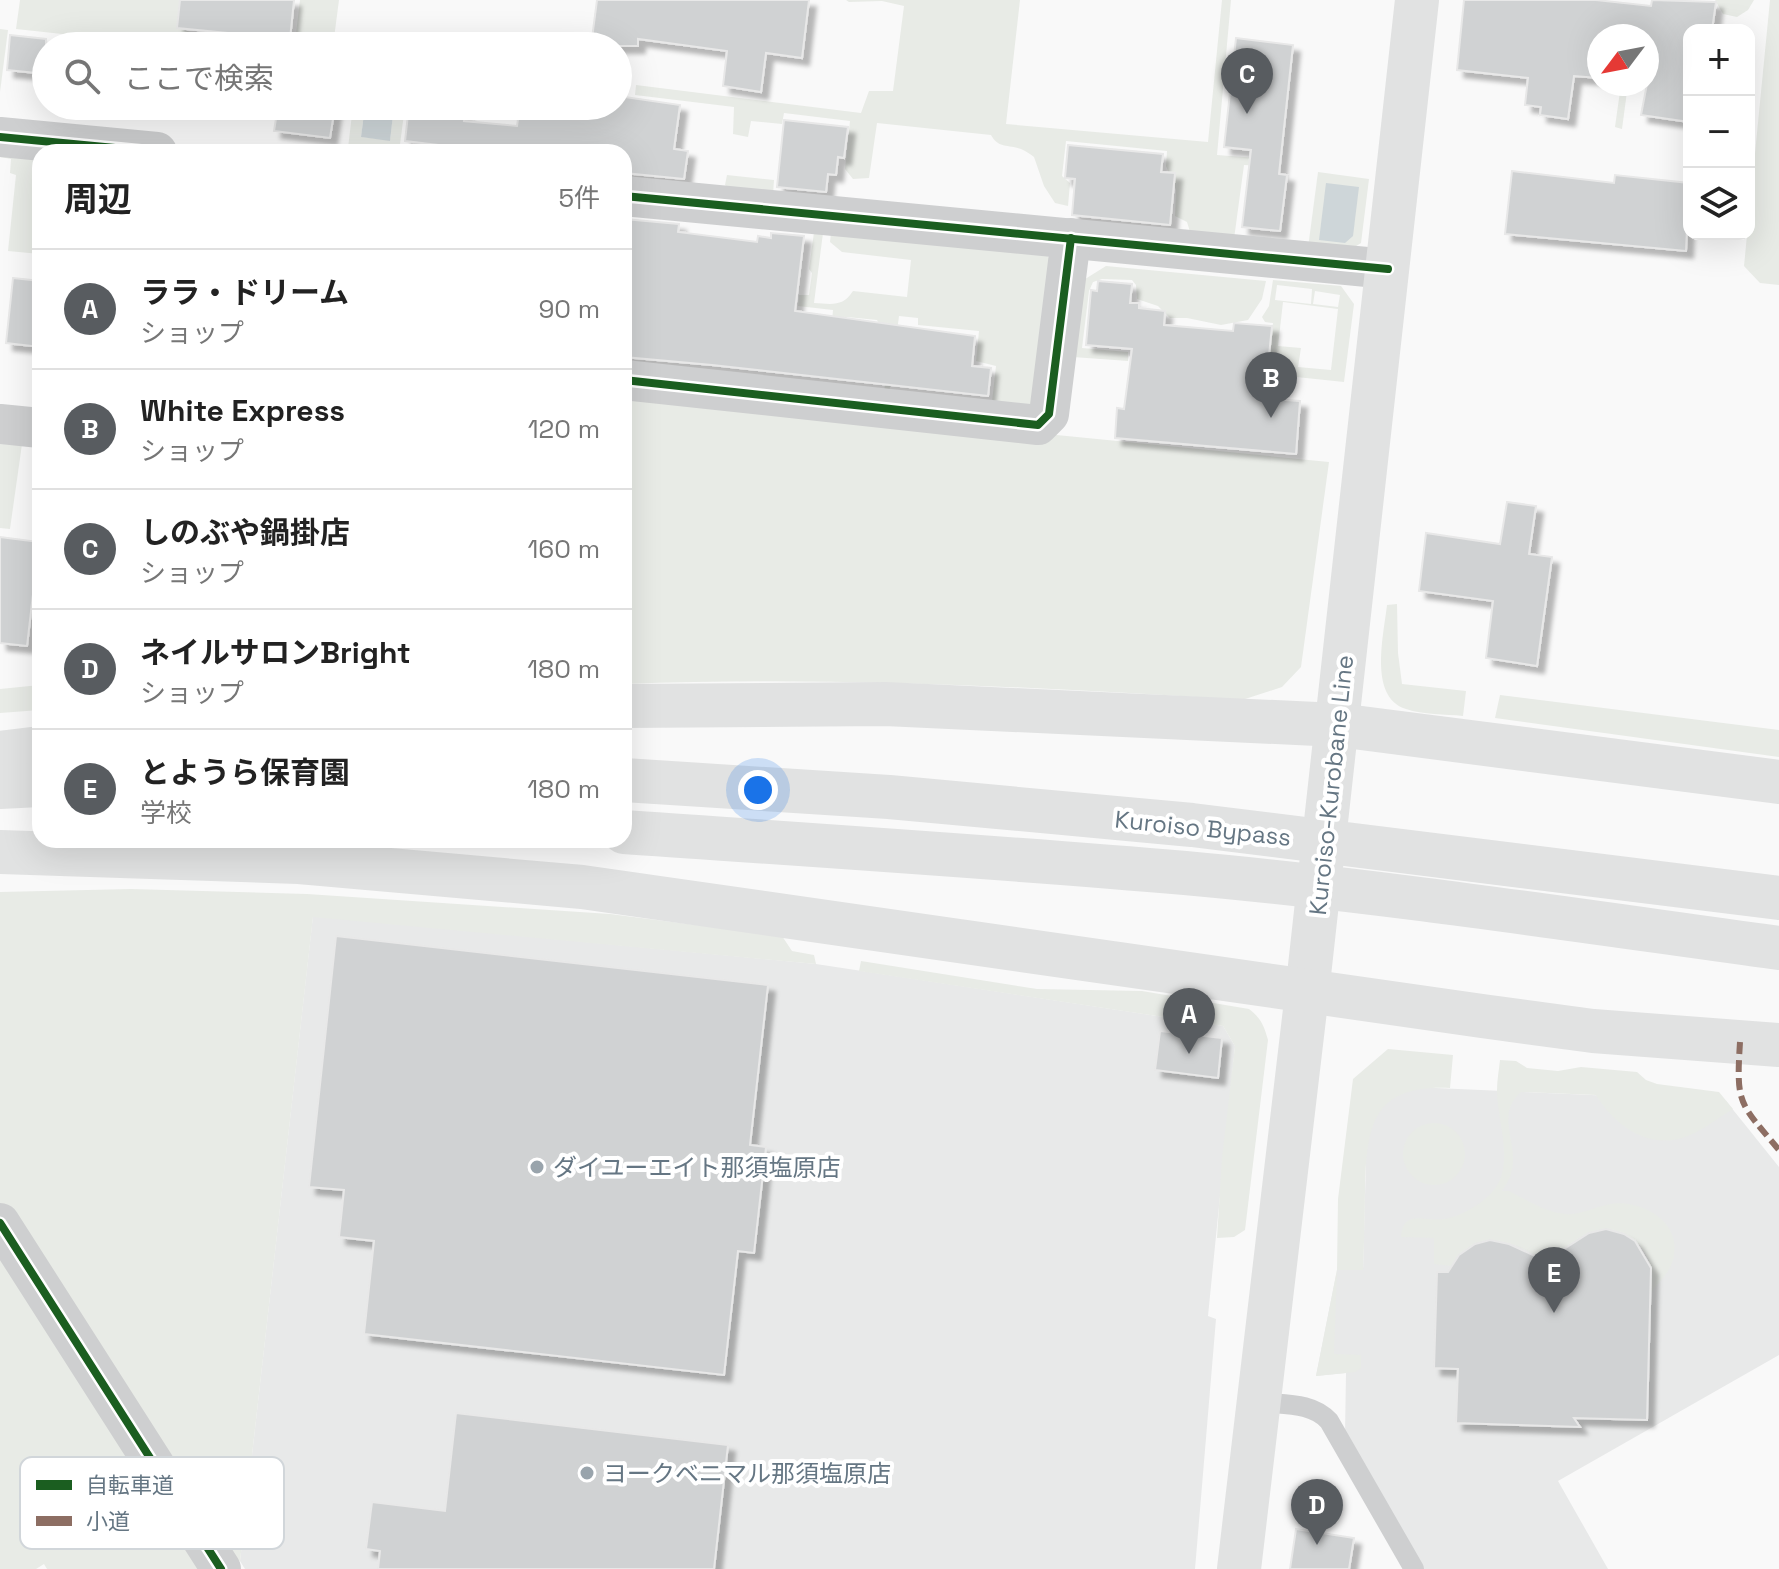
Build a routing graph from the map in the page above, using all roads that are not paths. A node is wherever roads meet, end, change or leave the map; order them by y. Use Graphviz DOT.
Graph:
graph roads {
  1 [pos="1417,0"];
  2 [pos="0,137"];
  3 [pos="58,144"];
  4 [pos="632,197"];
  5 [pos="1071,238"];
  6 [pos="1388,269"];
  7 [pos="632,381"];
  8 [pos="0,424"];
  9 [pos="32,427"];
  10 [pos="632,706"];
  11 [pos="1338,725"];
  12 [pos="32,749"];
  13 [pos="0,753"];
  14 [pos="632,781"];
  15 [pos="1779,782"];
  16 [pos="32,785"];
  17 [pos="0,787"];
  18 [pos="632,833"];
  19 [pos="32,834"];
  20 [pos="0,836"];
  21 [pos="0,852"];
  22 [pos="1779,898"];
  23 [pos="1779,948"];
  24 [pos="1307,993"];
  25 [pos="1779,1045"];
  26 [pos="0,1223"];
  27 [pos="1259,1402"];
  28 [pos="149,1457"];
  29 [pos="208,1549"];
  30 [pos="221,1569"];
  31 [pos="1239,1569"];
  32 [pos="1414,1569"];
  1 -- 6 [label="main road, Kuroiso-Kurobane Line"];
  2 -- 3 [label="street"];
  4 -- 5 [label="street"];
  5 -- 6 [label="street"];
  5 -- 7 [label="street"];
  6 -- 11 [label="main road, Kuroiso-Kurobane Line"];
  8 -- 9 [label="street"];
  10 -- 11 [label="main road"];
  11 -- 15 [label="main road"];
  11 -- 24 [label="main road, Kuroiso-Kurobane Line"];
  12 -- 13 [label="main road"];
  14 -- 22 [label="main road, Kuroiso Bypass"];
  16 -- 17 [label="main road"];
  18 -- 23 [label="main road, Kuroiso Bypass"];
  19 -- 20 [label="main road"];
  21 -- 24 [label="main road"];
  24 -- 25 [label="main road"];
  24 -- 27 [label="main road, Kuroiso-Kurobane Line"];
  26 -- 28 [label="street"];
  27 -- 31 [label="main road, Kuroiso-Kurobane Line"];
  27 -- 32 [label="lane"];
  29 -- 30 [label="street"];
}
